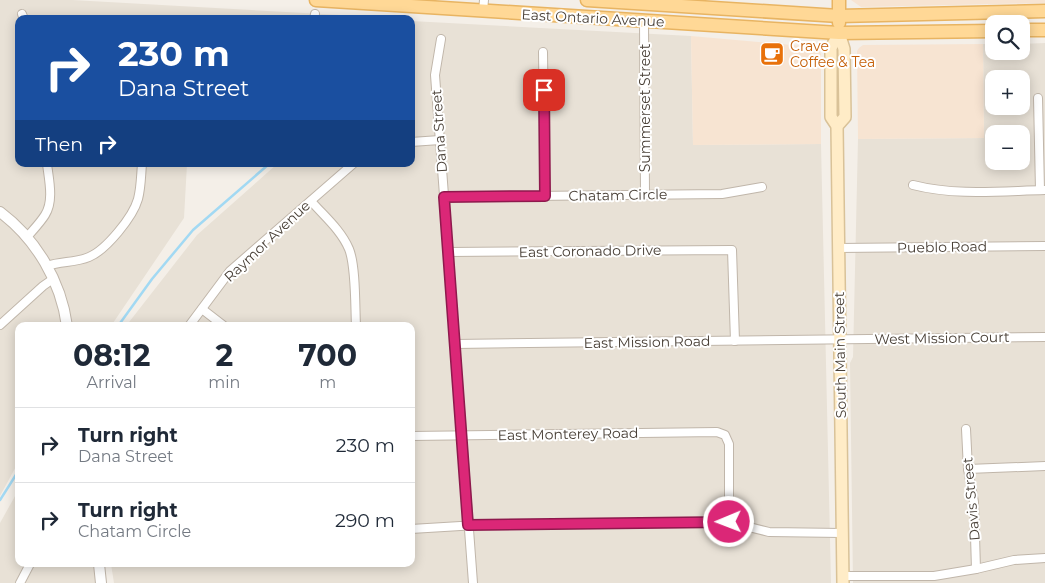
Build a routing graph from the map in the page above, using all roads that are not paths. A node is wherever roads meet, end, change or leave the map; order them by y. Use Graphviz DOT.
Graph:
graph roads {
  1 [pos="316,0"];
  2 [pos="587,0"];
  3 [pos="839,0"];
  4 [pos="484,5"];
  5 [pos="740,10"];
  6 [pos="1045,11"];
  7 [pos="839,16"];
  8 [pos="644,21"];
  9 [pos="985,30"];
  10 [pos="1030,30"];
  11 [pos="1045,30"];
  12 [pos="839,34"];
  13 [pos="441,39"];
  14 [pos="544,52"];
  15 [pos="1038,98"];
  16 [pos="440,140"];
  17 [pos="415,142"];
  18 [pos="47,167"];
  19 [pos="142,167"];
  20 [pos="350,167"];
  21 [pos="913,184"];
  22 [pos="762,187"];
  23 [pos="1043,190"];
  24 [pos="645,194"];
  25 [pos="545,196"];
  26 [pos="444,197"];
  27 [pos="310,201"];
  28 [pos="0,212"];
  29 [pos="27,237"];
  30 [pos="1045,246"];
  31 [pos="838,248"];
  32 [pos="448,252"];
  33 [pos="47,266"];
  34 [pos="54,279"];
  35 [pos="202,310"];
  36 [pos="66,322"];
  37 [pos="192,322"];
  38 [pos="218,322"];
  39 [pos="356,322"];
  40 [pos="0,325"];
  41 [pos="1045,337"];
  42 [pos="840,340"];
  43 [pos="735,341"];
  44 [pos="455,344"];
  45 [pos="966,429"];
  46 [pos="462,435"];
  47 [pos="415,436"];
  48 [pos="1045,466"];
  49 [pos="968,469"];
  50 [pos="729,522"];
  51 [pos="468,525"];
  52 [pos="415,529"];
  53 [pos="842,532"];
  54 [pos="1045,558"];
  55 [pos="28,567"];
  56 [pos="99,567"];
  57 [pos="976,569"];
  58 [pos="843,579"];
  59 [pos="20,583"];
  60 [pos="101,583"];
  61 [pos="472,583"];
  1 -- 4 [label="main road, East Ontario Avenue"];
  2 -- 5 [label="main road, East Ontario Avenue"];
  3 -- 7 [label="main road, South Main Street"];
  4 -- 8 [label="main road, East Ontario Avenue"];
  5 -- 7 [label="main road, East Ontario Avenue"];
  5 -- 8 [label="main road"];
  6 -- 7 [label="main road, East Ontario Avenue"];
  7 -- 12 [label="main road, South Main Street"];
  8 -- 12 [label="main road, East Ontario Avenue"];
  8 -- 24 [label="street, Summerset Street"];
  9 -- 12 [label="main road, East Ontario Avenue"];
  10 -- 11 [label="main road"];
  12 -- 31 [label="main road, South Main Street"];
  13 -- 16 [label="street, Dana Street"];
  14 -- 25 [label="street"];
  15 -- 23 [label="street"];
  16 -- 17 [label="street"];
  16 -- 26 [label="street, Dana Street"];
  18 -- 29 [label="street"];
  19 -- 33 [label="street"];
  20 -- 27 [label="street, Raymor Avenue"];
  21 -- 23 [label="street"];
  22 -- 24 [label="street, Chatam Circle"];
  24 -- 25 [label="street, Chatam Circle"];
  25 -- 26 [label="street, Chatam Circle"];
  26 -- 32 [label="street, Dana Street"];
  27 -- 35 [label="street, Raymor Avenue"];
  27 -- 39 [label="street"];
  28 -- 29 [label="street"];
  29 -- 33 [label="street"];
  30 -- 31 [label="street, Pueblo Road"];
  31 -- 42 [label="main road, South Main Street"];
  32 -- 43 [label="street, East Coronado Drive"];
  32 -- 44 [label="street, Dana Street"];
  33 -- 34 [label="street"];
  34 -- 36 [label="street"];
  34 -- 40 [label="street"];
  35 -- 37 [label="street, Raymor Avenue"];
  35 -- 38 [label="street"];
  41 -- 42 [label="street, West Mission Court"];
  42 -- 43 [label="street, East Mission Road"];
  42 -- 53 [label="main road, South Main Street"];
  43 -- 44 [label="street, East Mission Road"];
  44 -- 46 [label="street, Dana Street"];
  45 -- 49 [label="street, Davis Street"];
  46 -- 47 [label="street, East Monterey Road"];
  46 -- 50 [label="street, East Monterey Road"];
  46 -- 51 [label="street, Dana Street"];
  48 -- 49 [label="street"];
  49 -- 57 [label="street, Davis Street"];
  50 -- 51 [label="street"];
  50 -- 53 [label="street"];
  51 -- 52 [label="street"];
  51 -- 61 [label="street, Dana Street"];
  53 -- 58 [label="main road, South Main Street"];
  54 -- 57 [label="street"];
  55 -- 59 [label="street"];
  56 -- 60 [label="street"];
  57 -- 58 [label="street"];
}
